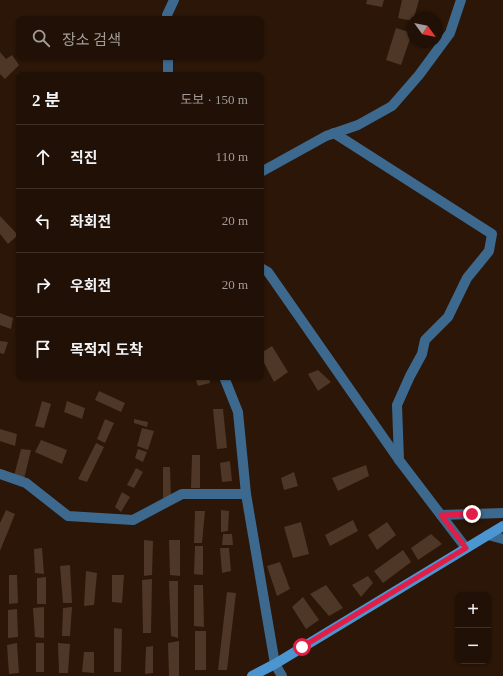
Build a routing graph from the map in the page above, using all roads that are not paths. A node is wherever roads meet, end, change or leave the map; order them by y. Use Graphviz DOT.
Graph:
graph roads {
  1 [pos="174,0"];
  2 [pos="461,0"];
  3 [pos="167,16"];
  4 [pos="168,60"];
  5 [pos="168,72"];
  6 [pos="334,133"];
  7 [pos="264,170"];
  8 [pos="264,270"];
  9 [pos="225,380"];
  10 [pos="399,460"];
  11 [pos="0,474"];
  12 [pos="246,494"];
  13 [pos="503,513"];
  14 [pos="441,515"];
  15 [pos="503,526"];
  16 [pos="488,535"];
  17 [pos="503,538"];
  18 [pos="466,548"];
  19 [pos="275,664"];
  20 [pos="252,676"];
  21 [pos="282,676"];
  1 -- 3 [label="street"];
  2 -- 6 [label="street"];
  4 -- 5 [label="street"];
  6 -- 7 [label="street"];
  6 -- 10 [label="street"];
  8 -- 10 [label="street"];
  9 -- 12 [label="street"];
  10 -- 14 [label="street"];
  11 -- 12 [label="street"];
  12 -- 19 [label="street"];
  13 -- 14 [label="street"];
  14 -- 18 [label="street"];
  15 -- 16 [label="main road"];
  16 -- 17 [label="street"];
  16 -- 18 [label="main road"];
  18 -- 19 [label="main road"];
  19 -- 20 [label="main road"];
  19 -- 21 [label="street"];
}
